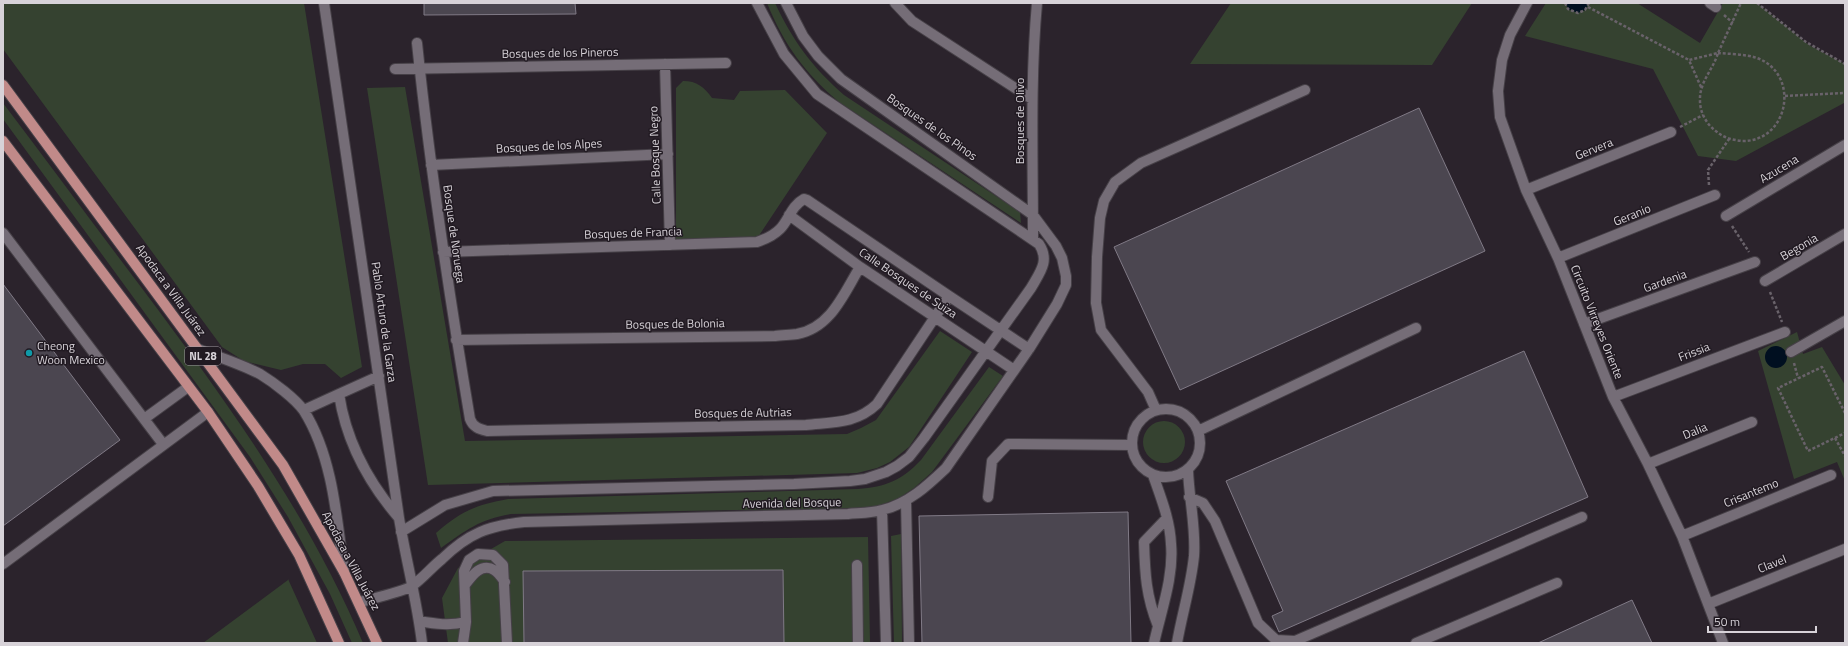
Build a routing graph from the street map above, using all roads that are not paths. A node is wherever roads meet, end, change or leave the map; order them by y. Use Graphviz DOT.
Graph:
graph roads {
  1 [pos="324,3"];
  2 [pos="757,3"];
  3 [pos="786,3"];
  4 [pos="895,3"];
  5 [pos="1037,3"];
  6 [pos="1527,3"];
  7 [pos="417,42"];
  8 [pos="726,63"];
  9 [pos="666,64"];
  10 [pos="395,69"];
  11 [pos="420,69"];
  12 [pos="3,85"];
  13 [pos="1305,90"];
  14 [pos="1032,99"];
  15 [pos="1671,132"];
  16 [pos="3,141"];
  17 [pos="1845,145"];
  18 [pos="668,154"];
  19 [pos="431,165"];
  20 [pos="1526,190"];
  21 [pos="1715,195"];
  22 [pos="804,199"];
  23 [pos="789,215"];
  24 [pos="1033,215"];
  25 [pos="1726,216"];
  26 [pos="3,232"];
  27 [pos="1845,234"];
  28 [pos="1033,238"];
  29 [pos="670,245"];
  30 [pos="443,252"];
  31 [pos="1558,258"];
  32 [pos="1755,262"];
  33 [pos="860,267"];
  34 [pos="1065,269"];
  35 [pos="1765,281"];
  36 [pos="949,296"];
  37 [pos="936,317"];
  38 [pos="1845,321"];
  39 [pos="1584,324"];
  40 [pos="1416,328"];
  41 [pos="1002,331"];
  42 [pos="1785,332"];
  43 [pos="456,340"];
  44 [pos="1029,348"];
  45 [pos="198,349"];
  46 [pos="987,352"];
  47 [pos="1790,352"];
  48 [pos="1014,370"];
  49 [pos="379,376"];
  50 [pos="188,387"];
  51 [pos="339,394"];
  52 [pos="1612,398"];
  53 [pos="304,410"];
  54 [pos="1156,410"];
  55 [pos="208,412"];
  56 [pos="144,419"];
  57 [pos="1752,422"];
  58 [pos="476,427"];
  59 [pos="1198,431"];
  60 [pos="163,444"];
  61 [pos="1132,445"];
  62 [pos="1648,464"];
  63 [pos="1188,470"];
  64 [pos="1154,475"];
  65 [pos="1831,475"];
  66 [pos="988,497"];
  67 [pos="1189,497"];
  68 [pos="906,501"];
  69 [pos="882,510"];
  70 [pos="1582,517"];
  71 [pos="399,518"];
  72 [pos="1167,518"];
  73 [pos="401,532"];
  74 [pos="1682,536"];
  75 [pos="1845,549"];
  76 [pos="3,564"];
  77 [pos="857,565"];
  78 [pos="344,572"];
  79 [pos="505,582"];
  80 [pos="1557,583"];
  81 [pos="465,586"];
  82 [pos="411,587"];
  83 [pos="360,602"];
  84 [pos="1708,604"];
  85 [pos="420,621"];
  86 [pos="466,622"];
  87 [pos="1158,626"];
  88 [pos="339,643"];
  89 [pos="377,643"];
  90 [pos="422,643"];
  91 [pos="463,643"];
  92 [pos="507,643"];
  93 [pos="858,643"];
  94 [pos="886,643"];
  95 [pos="909,643"];
  96 [pos="1154,643"];
  97 [pos="1177,643"];
  98 [pos="1416,643"];
  99 [pos="1723,643"];
  1 -- 49 [label="street, Pablo Arturo de la Garza"];
  2 -- 28 [label="street"];
  3 -- 24 [label="street, Bosques de los Pinos"];
  4 -- 14 [label="street"];
  5 -- 14 [label="street, Bosques de Olivo"];
  6 -- 20 [label="street, Circuito Virreyes Oriente"];
  7 -- 11 [label="street, Bosque de Noruega"];
  8 -- 9 [label="street, Bosques de los Pineros"];
  9 -- 11 [label="street, Bosques de los Pineros"];
  9 -- 18 [label="street, Calle Bosque Negro"];
  10 -- 11 [label="street, Bosques de los Pineros"];
  11 -- 19 [label="street, Bosque de Noruega"];
  12 -- 45 [label="main road, Apodaca a Villa Juárez / NL 28"];
  13 -- 54 [label="street"];
  14 -- 24 [label="street, Bosques de Olivo"];
  15 -- 20 [label="street, Gervera"];
  16 -- 50 [label="main road, NL 28"];
  17 -- 25 [label="street, Azucena"];
  18 -- 19 [label="street, Bosques de los Alpes"];
  18 -- 29 [label="street, Calle Bosque Negro"];
  19 -- 30 [label="street, Bosque de Noruega"];
  20 -- 31 [label="street, Circuito Virreyes Oriente"];
  21 -- 31 [label="street, Geranio"];
  22 -- 23 [label="street, Bosques de Francia"];
  22 -- 36 [label="street, Calle Bosques de Suiza"];
  23 -- 29 [label="street, Bosques de Francia"];
  23 -- 33 [label="street, Calle Bosques de Suiza"];
  24 -- 28 [label="street, Bosques de Olivo"];
  24 -- 34 [label="street, Bosques de los Pinos"];
  26 -- 56 [label="street"];
  27 -- 35 [label="street, Begonia"];
  28 -- 41 [label="street, Avenida del Bosque"];
  29 -- 30 [label="street, Bosques de Francia"];
  30 -- 43 [label="street, Bosque de Noruega"];
  31 -- 39 [label="street, Circuito Virreyes Oriente"];
  32 -- 39 [label="street, Gardenia"];
  33 -- 37 [label="street, Calle Bosques de Suiza"];
  33 -- 43 [label="street, Bosques de Bolonia"];
  34 -- 44 [label="street, Avenida del Bosque"];
  36 -- 37 [label="street, Bosques de Autrias"];
  36 -- 41 [label="street, Calle Bosques de Suiza"];
  37 -- 46 [label="street, Calle Bosques de Suiza"];
  37 -- 58 [label="street, Bosques de Autrias"];
  38 -- 47 [label="street"];
  39 -- 52 [label="street, Circuito Virreyes Oriente"];
  40 -- 59 [label="street"];
  41 -- 44 [label="street, Calle Bosques de Suiza"];
  41 -- 46 [label="street, Avenida del Bosque"];
  42 -- 52 [label="street, Frissia"];
  43 -- 58 [label="street, Bosque de Noruega"];
  44 -- 48 [label="street, Avenida del Bosque"];
  45 -- 53 [label="street"];
  45 -- 78 [label="main road, Apodaca a Villa Juárez / NL 28"];
  46 -- 48 [label="street, Calle Bosques de Suiza"];
  46 -- 73 [label="street, Avenida del Bosque"];
  48 -- 68 [label="street, Avenida del Bosque"];
  49 -- 51 [label="street"];
  49 -- 71 [label="street, Pablo Arturo de la Garza"];
  50 -- 55 [label="main road, NL 28"];
  50 -- 56 [label="street"];
  51 -- 53 [label="street"];
  51 -- 71 [label="street"];
  52 -- 62 [label="street, Circuito Virreyes Oriente"];
  53 -- 78 [label="street"];
  54 -- 59 [label="street"];
  54 -- 61 [label="street"];
  55 -- 60 [label="street"];
  55 -- 88 [label="main road, NL 28"];
  56 -- 60 [label="street"];
  57 -- 62 [label="street, Dalia"];
  59 -- 63 [label="street"];
  60 -- 76 [label="street"];
  61 -- 64 [label="street"];
  61 -- 66 [label="street"];
  62 -- 74 [label="street, Circuito Virreyes Oriente"];
  63 -- 64 [label="street"];
  63 -- 67 [label="street"];
  64 -- 72 [label="street"];
  65 -- 74 [label="street, Crisantemo"];
  67 -- 70 [label="street"];
  67 -- 97 [label="street"];
  68 -- 69 [label="street, Avenida del Bosque"];
  68 -- 95 [label="street"];
  69 -- 82 [label="street, Avenida del Bosque"];
  69 -- 94 [label="street"];
  71 -- 73 [label="street, Pablo Arturo de la Garza"];
  72 -- 87 [label="street"];
  72 -- 87 [label="street"];
  73 -- 82 [label="street, Pablo Arturo de la Garza"];
  74 -- 84 [label="street, Circuito Virreyes Oriente"];
  75 -- 84 [label="street, Clavel"];
  77 -- 93 [label="street"];
  78 -- 83 [label="main road, Apodaca a Villa Juárez / NL 28"];
  79 -- 81 [label="street"];
  79 -- 81 [label="street"];
  79 -- 92 [label="street"];
  80 -- 98 [label="street"];
  81 -- 86 [label="street"];
  82 -- 83 [label="street"];
  82 -- 85 [label="street, Pablo Arturo de la Garza"];
  83 -- 89 [label="main road, Apodaca a Villa Juárez / NL 28"];
  84 -- 99 [label="street, Circuito Virreyes Oriente"];
  85 -- 86 [label="street"];
  85 -- 90 [label="street, Pablo Arturo de la Garza"];
  86 -- 91 [label="street"];
  87 -- 96 [label="street"];
}
